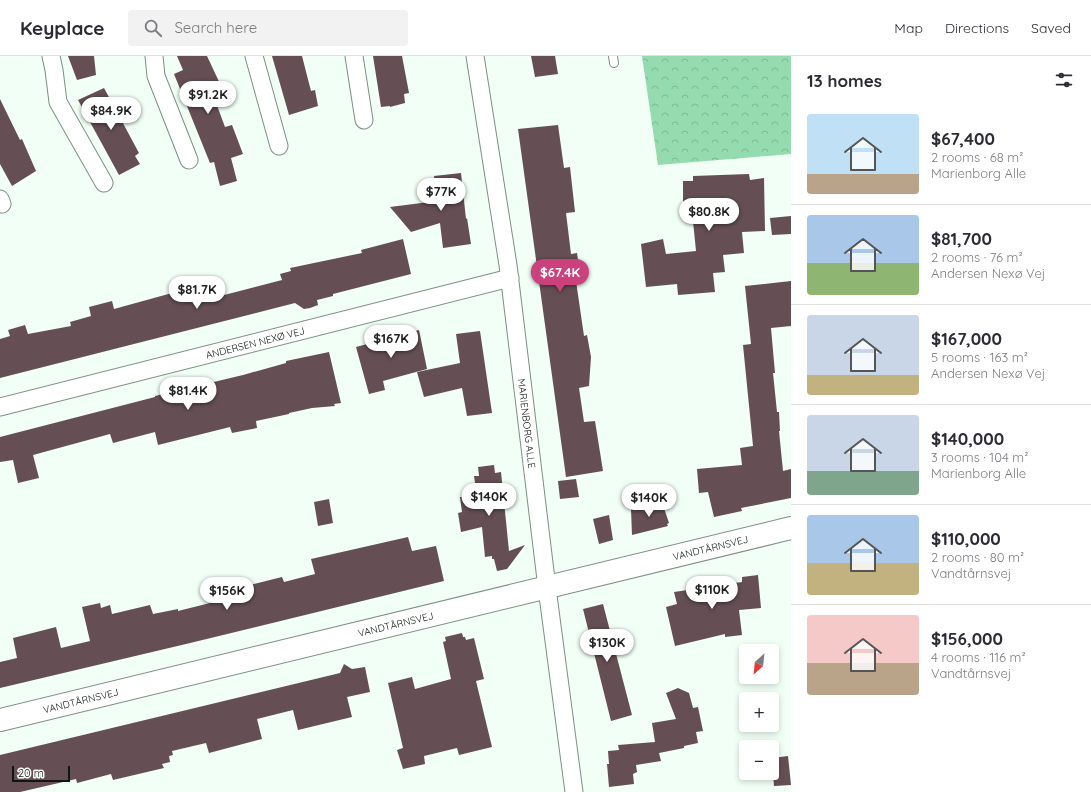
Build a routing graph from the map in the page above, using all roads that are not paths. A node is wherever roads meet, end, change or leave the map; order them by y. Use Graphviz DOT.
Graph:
graph roads {
  1 [pos="51,56"];
  2 [pos="154,56"];
  3 [pos="254,56"];
  4 [pos="354,56"];
  5 [pos="475,56"];
  6 [pos="364,120"];
  7 [pos="279,146"];
  8 [pos="189,160"];
  9 [pos="104,183"];
  10 [pos="510,278"];
  11 [pos="0,407"];
  12 [pos="791,528"];
  13 [pos="547,588"];
  14 [pos="0,720"];
  15 [pos="574,792"];
  1 -- 9 [label="street"];
  2 -- 8 [label="street"];
  3 -- 7 [label="street"];
  4 -- 6 [label="street"];
  5 -- 10 [label="street, MARIENBORG ALLE"];
  10 -- 11 [label="street, ANDERSEN NEXØ VEJ"];
  10 -- 13 [label="street, MARIENBORG ALLE"];
  12 -- 13 [label="street, VANDTÅRNSVEJ"];
  13 -- 14 [label="street, VANDTÅRNSVEJ"];
  13 -- 15 [label="street, MARIENBORG ALLE"];
}
